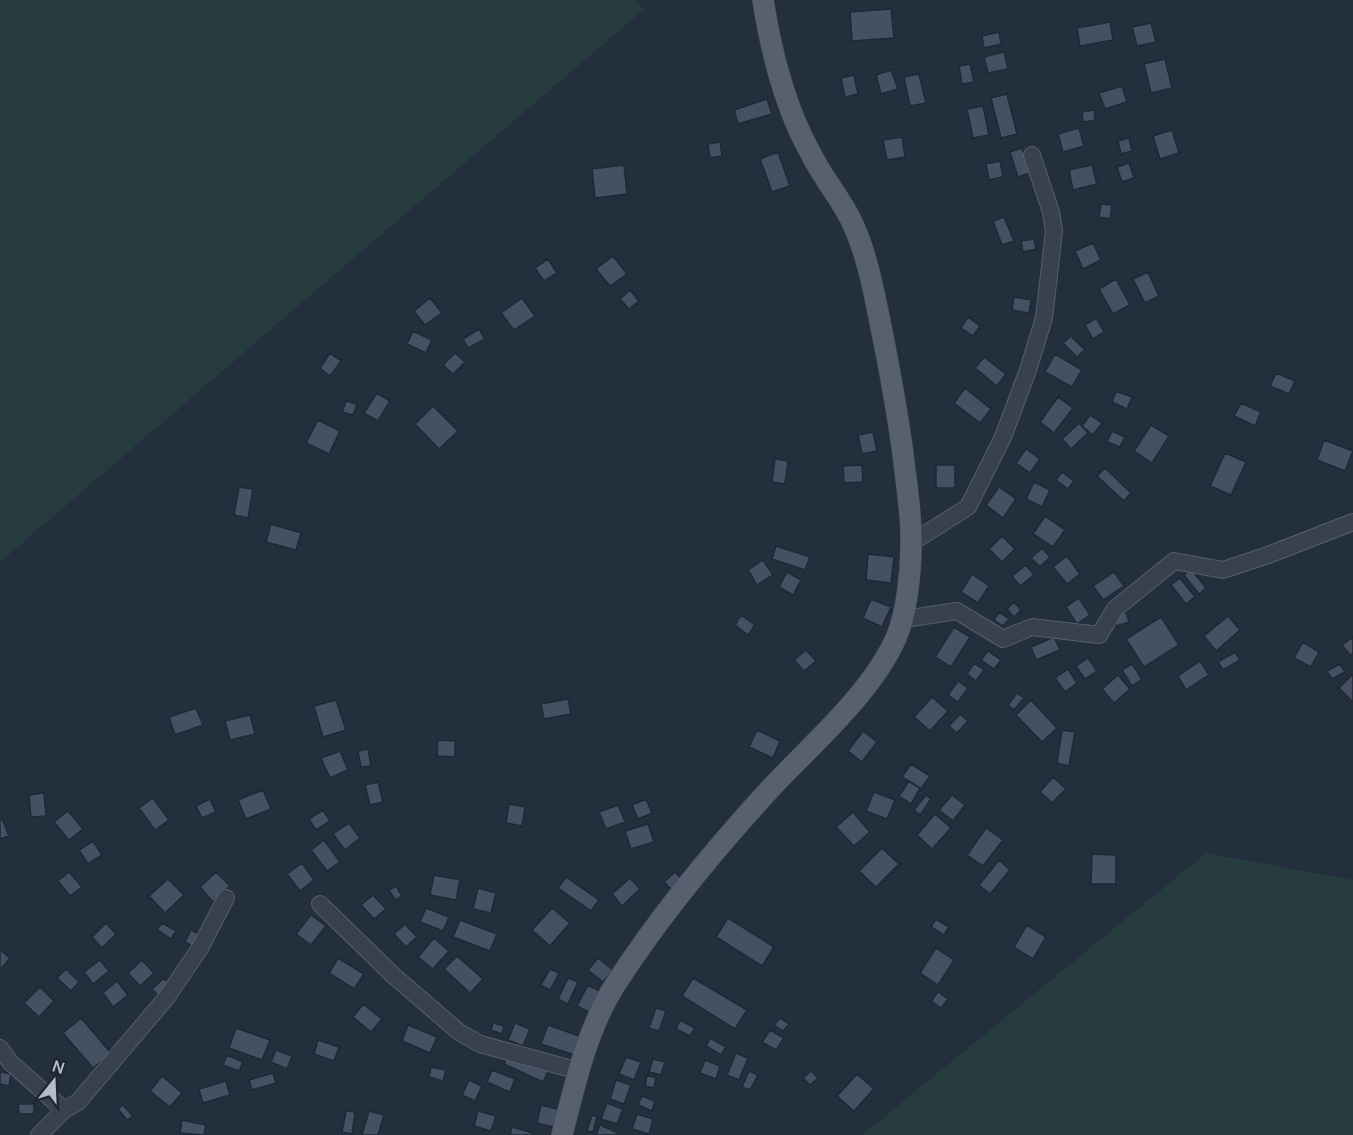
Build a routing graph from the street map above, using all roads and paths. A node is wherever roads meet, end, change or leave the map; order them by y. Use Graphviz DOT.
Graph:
graph roads {
  1 [pos="764,0"];
  2 [pos="1032,155"];
  3 [pos="1353,522"];
  4 [pos="911,543"];
  5 [pos="904,619"];
  6 [pos="226,898"];
  7 [pos="320,904"];
  8 [pos="0,1048"];
  9 [pos="579,1071"];
  10 [pos="64,1110"];
  11 [pos="39,1135"];
  12 [pos="562,1135"];
  1 -- 4 [label="main road"];
  2 -- 4 [label="street"];
  3 -- 5 [label="street"];
  4 -- 5 [label="main road"];
  5 -- 9 [label="main road"];
  6 -- 10 [label="street"];
  7 -- 9 [label="street"];
  8 -- 10 [label="street"];
  9 -- 12 [label="main road"];
  10 -- 11 [label="street"];
}
